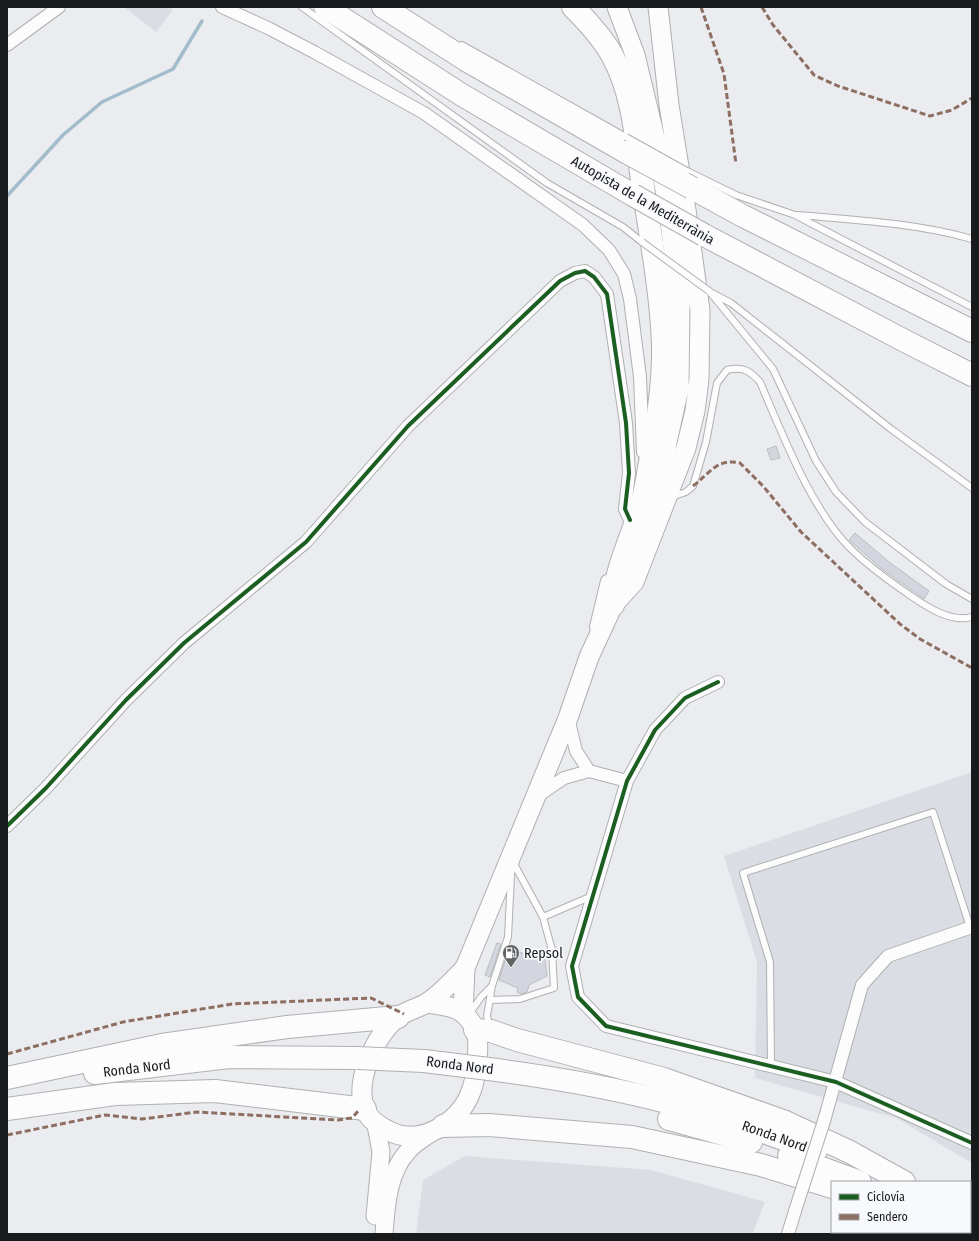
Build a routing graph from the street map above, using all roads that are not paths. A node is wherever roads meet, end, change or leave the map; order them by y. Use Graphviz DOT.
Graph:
graph roads {
  1 [pos="59,7"];
  2 [pos="222,7"];
  3 [pos="302,7"];
  4 [pos="325,7"];
  5 [pos="389,7"];
  6 [pos="573,7"];
  7 [pos="617,7"];
  8 [pos="654,7"];
  9 [pos="658,7"];
  10 [pos="392,9"];
  11 [pos="457,42"];
  12 [pos="7,45"];
  13 [pos="655,138"];
  14 [pos="626,144"];
  15 [pos="690,179"];
  16 [pos="795,215"];
  17 [pos="972,239"];
  18 [pos="709,291"];
  19 [pos="972,307"];
  20 [pos="972,331"];
  21 [pos="972,374"];
  22 [pos="972,488"];
  23 [pos="666,499"];
  24 [pos="630,520"];
  25 [pos="972,599"];
  26 [pos="613,605"];
  27 [pos="972,616"];
  28 [pos="589,658"];
  29 [pos="718,682"];
  30 [pos="568,718"];
  31 [pos="589,772"];
  32 [pos="627,781"];
  33 [pos="536,798"];
  34 [pos="7,826"];
  35 [pos="511,858"];
  36 [pos="594,895"];
  37 [pos="543,917"];
  38 [pos="971,927"];
  39 [pos="465,968"];
  40 [pos="492,986"];
  41 [pos="491,1000"];
  42 [pos="427,1003"];
  43 [pos="398,1017"];
  44 [pos="474,1023"];
  45 [pos="355,1064"];
  46 [pos="771,1066"];
  47 [pos="486,1075"];
  48 [pos="7,1078"];
  49 [pos="836,1082"];
  50 [pos="7,1088"];
  51 [pos="7,1099"];
  52 [pos="7,1109"];
  53 [pos="370,1117"];
  54 [pos="437,1130"];
  55 [pos="972,1143"];
  56 [pos="857,1181"];
  57 [pos="895,1181"];
  58 [pos="902,1181"];
  59 [pos="831,1187"];
  60 [pos="374,1234"];
  61 [pos="384,1234"];
  62 [pos="788,1234"];
  1 -- 12 [label="street"];
  2 -- 24 [label="street"];
  3 -- 18 [label="lane, bridge"];
  4 -- 21 [label="highway, Autopista de la Mediterrània, bridge"];
  5 -- 10 [label="lane"];
  6 -- 26 [label="highway"];
  7 -- 13 [label="main road"];
  8 -- 13 [label="main road"];
  9 -- 23 [label="main road"];
  10 -- 14 [label="highway"];
  11 -- 14 [label="lane"];
  13 -- 26 [label="main road"];
  14 -- 15 [label="highway, bridge"];
  15 -- 16 [label="lane"];
  15 -- 20 [label="highway"];
  16 -- 17 [label="lane"];
  16 -- 19 [label="lane"];
  18 -- 22 [label="lane"];
  18 -- 25 [label="lane"];
  23 -- 26 [label="main road"];
  23 -- 27 [label="lane"];
  24 -- 28 [label="street"];
  24 -- 34 [label="street"];
  26 -- 28 [label="main road"];
  28 -- 30 [label="main road"];
  29 -- 32 [label="street"];
  30 -- 31 [label="street"];
  30 -- 33 [label="main road"];
  31 -- 32 [label="street"];
  31 -- 33 [label="street"];
  32 -- 36 [label="street"];
  33 -- 35 [label="main road"];
  35 -- 37 [label="lane"];
  35 -- 39 [label="main road"];
  35 -- 40 [label="lane"];
  36 -- 37 [label="lane"];
  36 -- 46 [label="street"];
  37 -- 41 [label="lane"];
  38 -- 46 [label="lane"];
  38 -- 49 [label="street"];
  39 -- 42 [label="main road"];
  39 -- 44 [label="main road"];
  40 -- 41 [label="lane"];
  40 -- 44 [label="lane"];
  41 -- 44 [label="lane"];
  42 -- 43 [label="main road"];
  42 -- 44 [label="main road"];
  43 -- 48 [label="highway"];
  43 -- 53 [label="main road"];
  44 -- 54 [label="main road"];
  44 -- 58 [label="highway"];
  45 -- 47 [label="highway, Ronda Nord, bridge"];
  45 -- 50 [label="highway, Ronda Nord"];
  45 -- 51 [label="highway, Ronda Nord"];
  46 -- 49 [label="street"];
  47 -- 56 [label="highway, Ronda Nord"];
  47 -- 57 [label="highway, Ronda Nord"];
  49 -- 55 [label="street"];
  49 -- 62 [label="street, bridge"];
  52 -- 53 [label="highway"];
  53 -- 54 [label="main road"];
  53 -- 60 [label="street"];
  54 -- 59 [label="highway"];
  54 -- 61 [label="street"];
}
